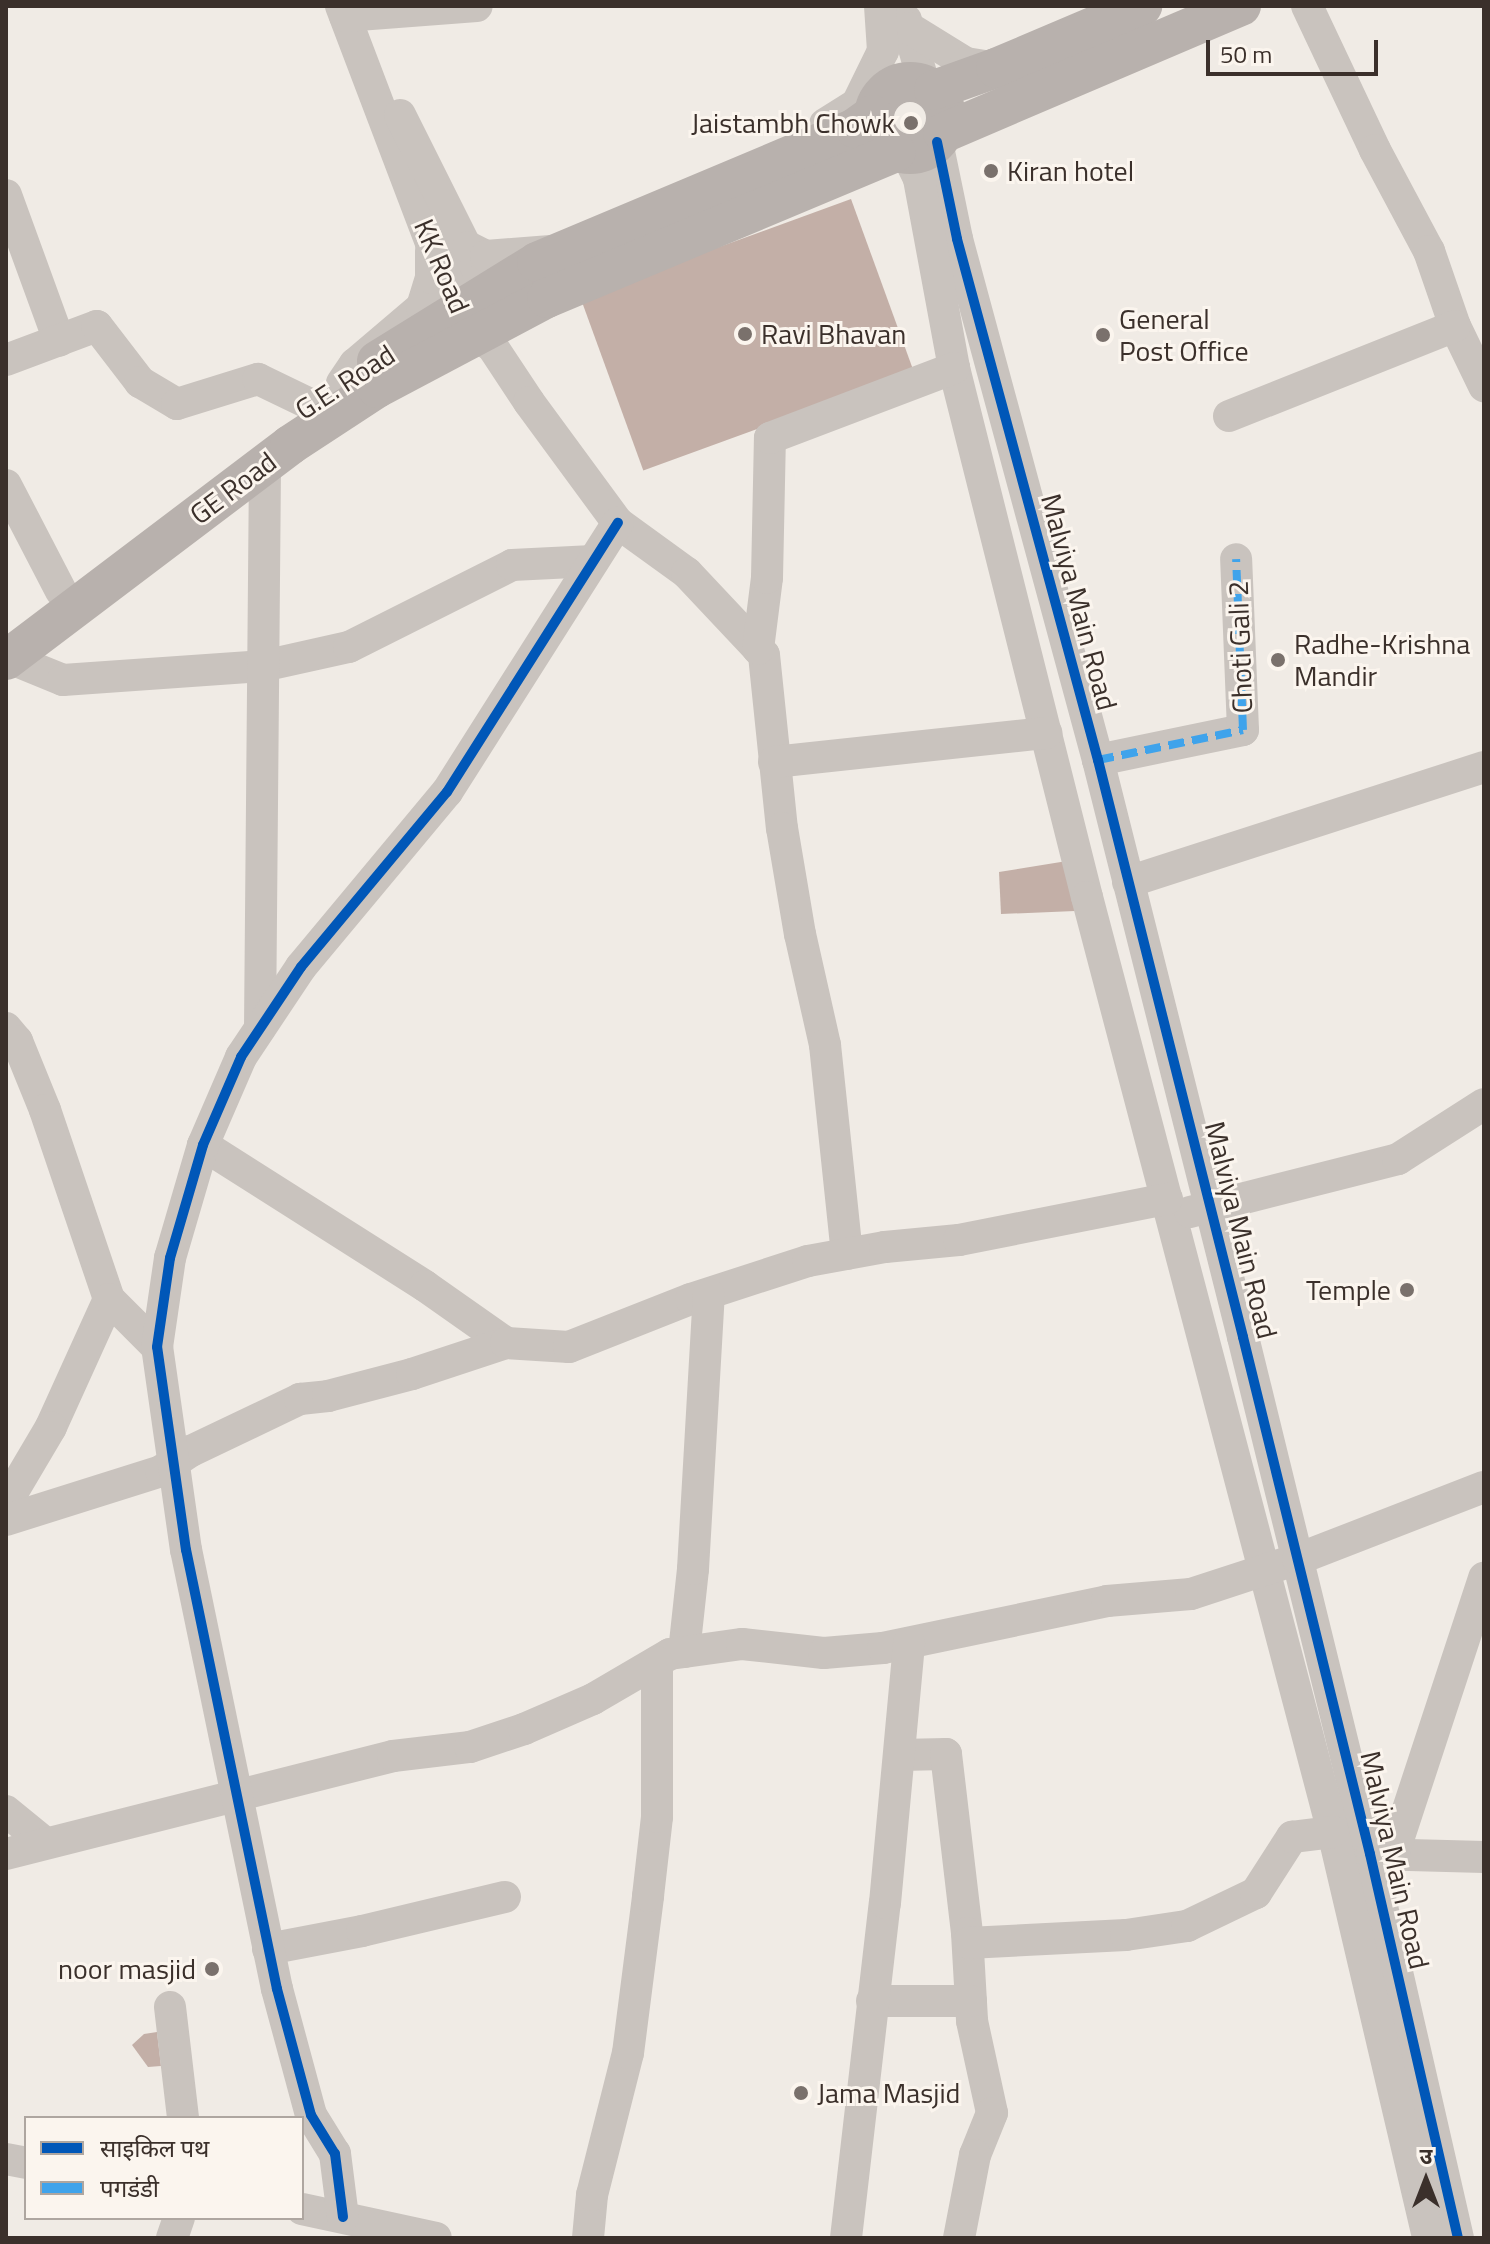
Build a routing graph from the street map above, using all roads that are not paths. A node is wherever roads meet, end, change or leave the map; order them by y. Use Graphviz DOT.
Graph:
graph roads {
  1 [pos="477,6"];
  2 [pos="880,6"];
  3 [pos="1141,6"];
  4 [pos="1241,6"];
  5 [pos="1307,6"];
  6 [pos="352,10"];
  7 [pos="905,17"];
  8 [pos="996,68"];
  9 [pos="929,87"];
  10 [pos="873,115"];
  11 [pos="921,145"];
  12 [pos="731,181"];
  13 [pos="6,195"];
  14 [pos="431,243"];
  15 [pos="468,247"];
  16 [pos="572,247"];
  17 [pos="483,320"];
  18 [pos="1455,326"];
  19 [pos="59,341"];
  20 [pos="6,360"];
  21 [pos="954,368"];
  22 [pos="1484,386"];
  23 [pos="326,403"];
  24 [pos="1229,416"];
  25 [pos="265,464"];
  26 [pos="6,485"];
  27 [pos="618,523"];
  28 [pos="1236,559"];
  29 [pos="593,561"];
  30 [pos="61,591"];
  31 [pos="758,649"];
  32 [pos="7,651"];
  33 [pos="263,666"];
  34 [pos="1046,733"];
  35 [pos="1098,760"];
  36 [pos="774,762"];
  37 [pos="1484,767"];
  38 [pos="1128,882"];
  39 [pos="6,1028"];
  40 [pos="260,1028"];
  41 [pos="1484,1104"];
  42 [pos="203,1145"];
  43 [pos="1210,1205"];
  44 [pos="1170,1209"];
  45 [pos="847,1254"];
  46 [pos="709,1294"];
  47 [pos="109,1299"];
  48 [pos="506,1343"];
  49 [pos="157,1347"];
  50 [pos="176,1461"];
  51 [pos="1484,1487"];
  52 [pos="6,1503"];
  53 [pos="6,1520"];
  54 [pos="1298,1559"];
  55 [pos="1261,1569"];
  56 [pos="1484,1578"];
  57 [pos="909,1643"];
  58 [pos="671,1657"];
  59 [pos="900,1755"];
  60 [pos="236,1798"];
  61 [pos="6,1811"];
  62 [pos="45,1843"];
  63 [pos="1335,1844"];
  64 [pos="6,1854"];
  65 [pos="1382,1855"];
  66 [pos="1484,1857"];
  67 [pos="505,1897"];
  68 [pos="968,1943"];
  69 [pos="268,1949"];
  70 [pos="872,2001"];
  71 [pos="971,2001"];
  72 [pos="170,2007"];
  73 [pos="183,2116"];
  74 [pos="304,2209"];
  75 [pos="343,2217"];
  76 [pos="415,2236"];
  77 [pos="588,2238"];
  78 [pos="846,2238"];
  79 [pos="959,2238"];
  80 [pos="1428,2238"];
  81 [pos="1458,2238"];
  1 -- 6 [label="street"];
  2 -- 12 [label="street"];
  3 -- 8 [label="main road"];
  4 -- 11 [label="main road"];
  5 -- 18 [label="street"];
  6 -- 14 [label="street, KK Road"];
  6 -- 15 [label="street, KK Road"];
  7 -- 8 [label="street"];
  7 -- 9 [label="street"];
  8 -- 9 [label="main road"];
  9 -- 10 [label="main road"];
  9 -- 11 [label="main road"];
  10 -- 11 [label="main road"];
  10 -- 12 [label="main road"];
  11 -- 17 [label="main road"];
  11 -- 21 [label="street, Malviya Main Road"];
  11 -- 35 [label="street, Malviya Main Road"];
  12 -- 16 [label="main road"];
  13 -- 19 [label="street"];
  14 -- 17 [label="street, KK Road"];
  14 -- 23 [label="street"];
  15 -- 16 [label="street"];
  15 -- 17 [label="street, KK Road"];
  16 -- 17 [label="main road"];
  17 -- 23 [label="main road, GE Road"];
  17 -- 27 [label="street"];
  18 -- 22 [label="street"];
  18 -- 24 [label="street"];
  19 -- 20 [label="street"];
  19 -- 23 [label="street"];
  21 -- 31 [label="street"];
  21 -- 34 [label="street, Malviya Main Road"];
  23 -- 25 [label="main road, GE Road"];
  23 -- 30 [label="main road, G.E. Road"];
  25 -- 32 [label="main road, GE Road"];
  25 -- 33 [label="street"];
  26 -- 30 [label="street"];
  27 -- 29 [label="street"];
  27 -- 31 [label="street"];
  28 -- 35 [label="street, Choti Gali 2"];
  29 -- 33 [label="street"];
  29 -- 40 [label="street"];
  30 -- 32 [label="main road, G.E. Road"];
  31 -- 36 [label="street"];
  32 -- 33 [label="street"];
  33 -- 40 [label="street"];
  34 -- 36 [label="street"];
  34 -- 44 [label="street, Malviya Main Road"];
  35 -- 38 [label="street, Malviya Main Road"];
  36 -- 45 [label="street"];
  37 -- 38 [label="street"];
  38 -- 43 [label="street, Malviya Main Road"];
  39 -- 47 [label="street"];
  40 -- 42 [label="street"];
  41 -- 43 [label="street"];
  42 -- 48 [label="street"];
  42 -- 49 [label="street"];
  43 -- 44 [label="street"];
  43 -- 54 [label="street, Malviya Main Road"];
  44 -- 45 [label="street"];
  44 -- 55 [label="street, Malviya Main Road"];
  45 -- 46 [label="street"];
  46 -- 48 [label="street"];
  46 -- 58 [label="street"];
  47 -- 49 [label="street"];
  47 -- 52 [label="street"];
  48 -- 50 [label="street"];
  49 -- 50 [label="street"];
  50 -- 53 [label="street"];
  50 -- 60 [label="street"];
  51 -- 54 [label="street"];
  54 -- 55 [label="street"];
  54 -- 65 [label="street, Malviya Main Road"];
  55 -- 57 [label="street"];
  55 -- 63 [label="street, Malviya Main Road"];
  56 -- 65 [label="street"];
  57 -- 58 [label="street"];
  57 -- 59 [label="street"];
  58 -- 60 [label="street"];
  58 -- 77 [label="street"];
  59 -- 68 [label="street"];
  59 -- 70 [label="street"];
  60 -- 62 [label="street"];
  60 -- 69 [label="street"];
  61 -- 62 [label="street"];
  62 -- 64 [label="street"];
  63 -- 65 [label="street"];
  63 -- 68 [label="street"];
  63 -- 80 [label="street, Malviya Main Road"];
  65 -- 66 [label="street"];
  65 -- 81 [label="street, Malviya Main Road"];
  67 -- 69 [label="street"];
  68 -- 71 [label="street"];
  69 -- 75 [label="street"];
  70 -- 71 [label="street"];
  70 -- 78 [label="street"];
  71 -- 79 [label="street"];
  72 -- 73 [label="street"];
  74 -- 75 [label="street"];
  75 -- 76 [label="street"];
}
